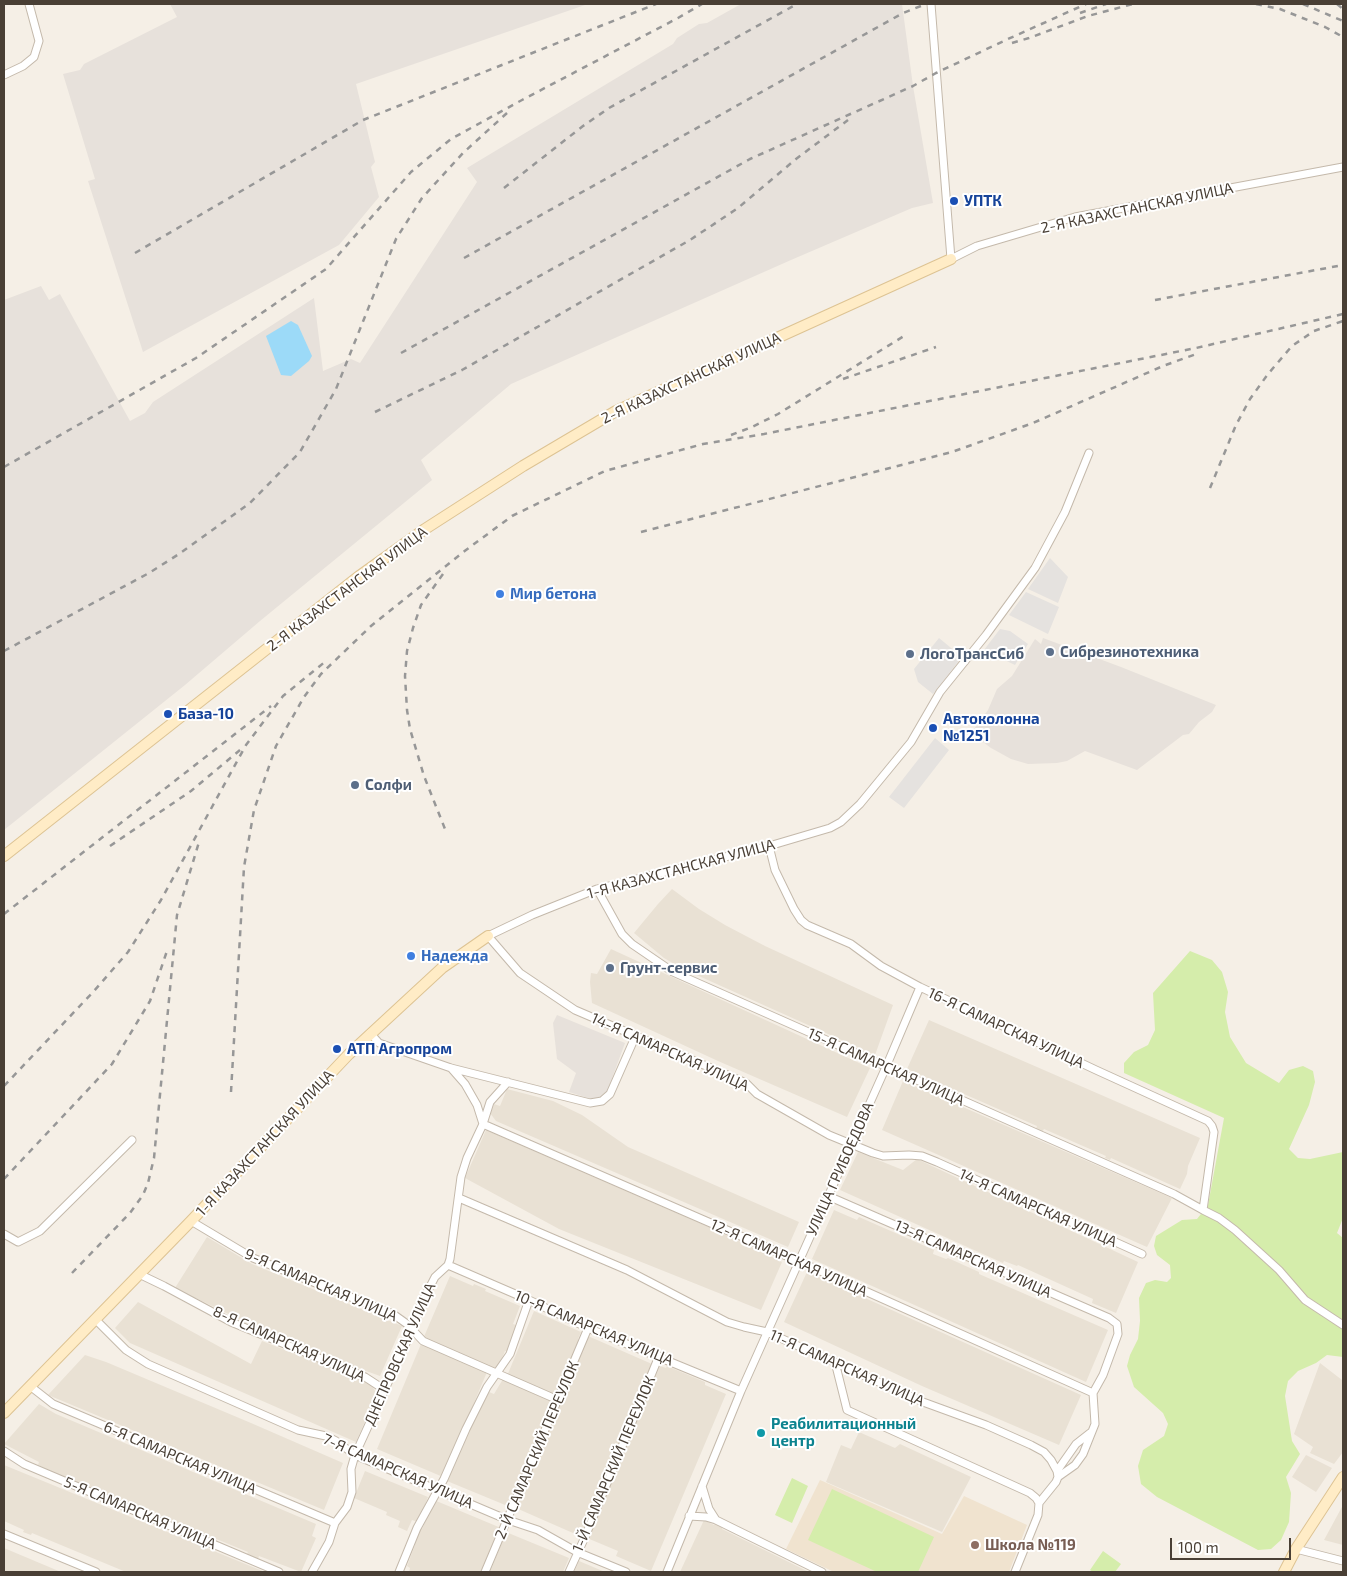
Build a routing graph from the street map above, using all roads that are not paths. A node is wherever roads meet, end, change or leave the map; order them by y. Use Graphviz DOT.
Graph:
graph roads {
  1 [pos="29,4"];
  2 [pos="931,4"];
  3 [pos="4,75"];
  4 [pos="1343,167"];
  5 [pos="951,259"];
  6 [pos="1089,452"];
  7 [pos="769,846"];
  8 [pos="4,856"];
  9 [pos="598,889"];
  10 [pos="488,936"];
  11 [pos="920,986"];
  12 [pos="370,1033"];
  13 [pos="636,1035"];
  14 [pos="886,1067"];
  15 [pos="451,1068"];
  16 [pos="508,1082"];
  17 [pos="483,1124"];
  18 [pos="132,1140"];
  19 [pos="851,1145"];
  20 [pos="828,1196"];
  21 [pos="458,1198"];
  22 [pos="1203,1210"];
  23 [pos="191,1221"];
  24 [pos="4,1234"];
  25 [pos="1142,1254"];
  26 [pos="798,1262"];
  27 [pos="448,1265"];
  28 [pos="139,1274"];
  29 [pos="529,1300"];
  30 [pos="96,1320"];
  31 [pos="1343,1325"];
  32 [pos="588,1328"];
  33 [pos="412,1330"];
  34 [pos="767,1332"];
  35 [pos="659,1356"];
  36 [pos="835,1362"];
  37 [pos="498,1374"];
  38 [pos="30,1386"];
  39 [pos="385,1390"];
  40 [pos="741,1391"];
  41 [pos="1093,1394"];
  42 [pos="558,1400"];
  43 [pos="4,1413"];
  44 [pos="1092,1432"];
  45 [pos="4,1451"];
  46 [pos="355,1455"];
  47 [pos="1058,1474"];
  48 [pos="1343,1477"];
  49 [pos="702,1485"];
  50 [pos="438,1490"];
  51 [pos="1039,1503"];
  52 [pos="689,1516"];
  53 [pos="508,1520"];
  54 [pos="716,1520"];
  55 [pos="335,1523"];
  56 [pos="4,1534"];
  57 [pos="1296,1549"];
  58 [pos="577,1552"];
  59 [pos="1343,1562"];
  60 [pos="96,1572"];
  61 [pos="279,1572"];
  62 [pos="312,1572"];
  63 [pos="399,1572"];
  64 [pos="486,1572"];
  65 [pos="569,1572"];
  66 [pos="626,1572"];
  67 [pos="667,1572"];
  68 [pos="822,1572"];
  69 [pos="1015,1572"];
  70 [pos="1284,1572"];
  1 -- 3 [label="street"];
  2 -- 5 [label="street"];
  4 -- 5 [label="street, 2-Я КАЗАХСТАНСКАЯ УЛИЦА"];
  5 -- 8 [label="street, 2-Я КАЗАХСТАНСКАЯ УЛИЦА"];
  6 -- 7 [label="street, 1-Я КАЗАХСТАНСКАЯ УЛИЦА"];
  7 -- 9 [label="street, 1-Я КАЗАХСТАНСКАЯ УЛИЦА"];
  7 -- 11 [label="street, 16-Я САМАРСКАЯ УЛИЦА"];
  9 -- 10 [label="street, 1-Я КАЗАХСТАНСКАЯ УЛИЦА"];
  9 -- 14 [label="street, 15-Я САМАРСКАЯ УЛИЦА"];
  10 -- 12 [label="street, 1-Я КАЗАХСТАНСКАЯ УЛИЦА"];
  10 -- 13 [label="street, 14-Я САМАРСКАЯ УЛИЦА"];
  11 -- 14 [label="street, УЛИЦА ГРИБОЕДОВА"];
  11 -- 22 [label="street, 16-Я САМАРСКАЯ УЛИЦА"];
  12 -- 15 [label="street"];
  12 -- 23 [label="street, 1-Я КАЗАХСТАНСКАЯ УЛИЦА"];
  13 -- 16 [label="street"];
  13 -- 19 [label="street, 14-Я САМАРСКАЯ УЛИЦА"];
  14 -- 19 [label="street, УЛИЦА ГРИБОЕДОВА"];
  14 -- 22 [label="street, 15-Я САМАРСКАЯ УЛИЦА"];
  15 -- 16 [label="street"];
  15 -- 17 [label="street"];
  16 -- 17 [label="street, ДНЕПРОВСКАЯ УЛИЦА"];
  17 -- 21 [label="street, ДНЕПРОВСКАЯ УЛИЦА"];
  17 -- 26 [label="street, 12-Я САМАРСКАЯ УЛИЦА"];
  18 -- 24 [label="street"];
  19 -- 20 [label="street, УЛИЦА ГРИБОЕДОВА"];
  19 -- 25 [label="street, 14-Я САМАРСКАЯ УЛИЦА"];
  20 -- 26 [label="street, УЛИЦА ГРИБОЕДОВА"];
  20 -- 41 [label="street, 13-Я САМАРСКАЯ УЛИЦА"];
  21 -- 27 [label="street, ДНЕПРОВСКАЯ УЛИЦА"];
  21 -- 34 [label="street, 11-Я САМАРСКАЯ УЛИЦА"];
  22 -- 31 [label="street, 15-Я САМАРСКАЯ УЛИЦА"];
  23 -- 28 [label="street, 1-Я КАЗАХСТАНСКАЯ УЛИЦА"];
  23 -- 33 [label="street, 9-Я САМАРСКАЯ УЛИЦА"];
  26 -- 34 [label="street, УЛИЦА ГРИБОЕДОВА"];
  26 -- 41 [label="street, 12-Я САМАРСКАЯ УЛИЦА"];
  27 -- 29 [label="street, 10-Я САМАРСКАЯ УЛИЦА"];
  27 -- 33 [label="street, ДНЕПРОВСКАЯ УЛИЦА"];
  28 -- 30 [label="street, 1-Я КАЗАХСТАНСКАЯ УЛИЦА"];
  28 -- 39 [label="street, 8-Я САМАРСКАЯ УЛИЦА"];
  29 -- 32 [label="street, 10-Я САМАРСКАЯ УЛИЦА"];
  29 -- 37 [label="street"];
  30 -- 38 [label="street, 1-Я КАЗАХСТАНСКАЯ УЛИЦА"];
  30 -- 46 [label="street, 7-Я САМАРСКАЯ УЛИЦА"];
  32 -- 35 [label="street, 10-Я САМАРСКАЯ УЛИЦА"];
  32 -- 42 [label="street, 2-Й САМАРСКИЙ ПЕРЕУЛОК"];
  33 -- 37 [label="street, 9-Я САМАРСКАЯ УЛИЦА"];
  33 -- 39 [label="street, ДНЕПРОВСКАЯ УЛИЦА"];
  34 -- 36 [label="street, 11-Я САМАРСКАЯ УЛИЦА"];
  34 -- 40 [label="street, УЛИЦА ГРИБОЕДОВА"];
  35 -- 40 [label="street, 10-Я САМАРСКАЯ УЛИЦА"];
  35 -- 58 [label="street, 1-Й САМАРСКИЙ ПЕРЕУЛОК"];
  36 -- 47 [label="street, 11-Я САМАРСКАЯ УЛИЦА"];
  36 -- 51 [label="street"];
  37 -- 42 [label="street, 9-Я САМАРСКАЯ УЛИЦА"];
  37 -- 50 [label="street"];
  38 -- 43 [label="street, 1-Я КАЗАХСТАНСКАЯ УЛИЦА"];
  38 -- 55 [label="street, 6-Я САМАРСКАЯ УЛИЦА"];
  39 -- 46 [label="street, ДНЕПРОВСКАЯ УЛИЦА"];
  40 -- 49 [label="street, УЛИЦА ГРИБОЕДОВА"];
  41 -- 44 [label="street"];
  42 -- 53 [label="street, 2-Й САМАРСКИЙ ПЕРЕУЛОК"];
  44 -- 47 [label="street"];
  44 -- 47 [label="street"];
  45 -- 61 [label="street, 5-Я САМАРСКАЯ УЛИЦА"];
  46 -- 50 [label="street, 7-Я САМАРСКАЯ УЛИЦА"];
  46 -- 55 [label="street, ДНЕПРОВСКАЯ УЛИЦА"];
  47 -- 51 [label="street"];
  48 -- 57 [label="street"];
  49 -- 52 [label="street, УЛИЦА ГРИБОЕДОВА"];
  49 -- 54 [label="street"];
  50 -- 53 [label="street, 7-Я САМАРСКАЯ УЛИЦА"];
  50 -- 63 [label="street"];
  51 -- 69 [label="street"];
  52 -- 54 [label="street"];
  52 -- 67 [label="street, УЛИЦА ГРИБОЕДОВА"];
  53 -- 58 [label="street, 7-Я САМАРСКАЯ УЛИЦА"];
  53 -- 64 [label="street, 2-Й САМАРСКИЙ ПЕРЕУЛОК"];
  54 -- 68 [label="street"];
  55 -- 62 [label="street, ДНЕПРОВСКАЯ УЛИЦА"];
  56 -- 60 [label="street"];
  57 -- 59 [label="street"];
  57 -- 70 [label="street"];
  58 -- 65 [label="street, 1-Й САМАРСКИЙ ПЕРЕУЛОК"];
  58 -- 66 [label="street, 7-Я САМАРСКАЯ УЛИЦА"];
}
